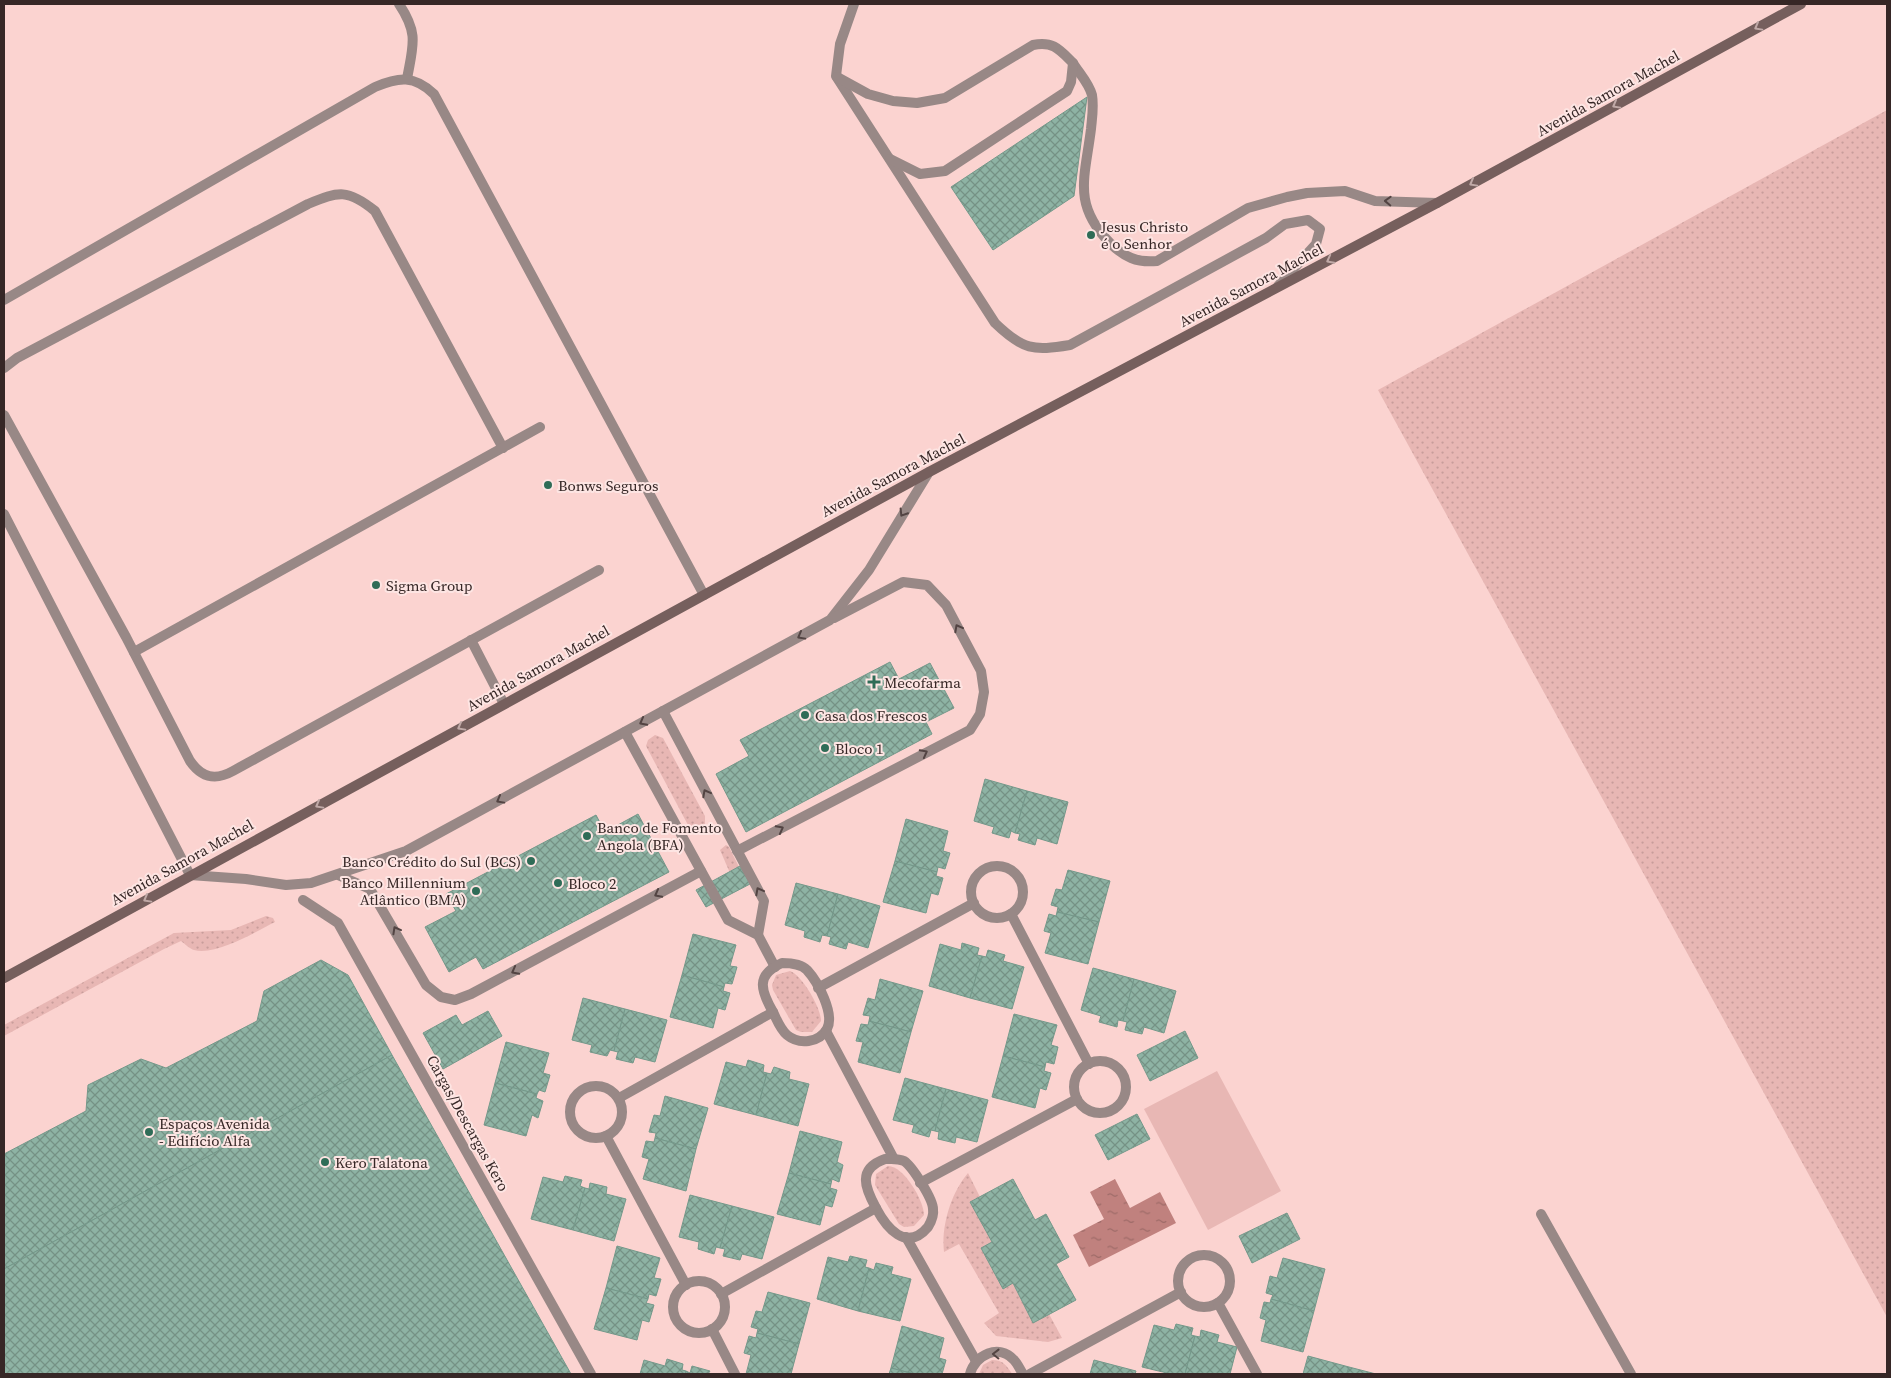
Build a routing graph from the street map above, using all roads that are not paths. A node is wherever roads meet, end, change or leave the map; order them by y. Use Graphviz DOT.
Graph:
graph roads {
  1 [pos="399,4"];
  2 [pos="854,4"];
  3 [pos="1801,4"];
  4 [pos="1073,63"];
  5 [pos="836,76"];
  6 [pos="407,79"];
  7 [pos="889,159"];
  8 [pos="1437,203"];
  9 [pos="1275,289"];
  10 [pos="4,300"];
  11 [pos="4,368"];
  12 [pos="4,415"];
  13 [pos="540,427"];
  14 [pos="503,448"];
  15 [pos="928,472"];
  16 [pos="4,514"];
  17 [pos="599,570"];
  18 [pos="704,594"];
  19 [pos="830,620"];
  20 [pos="471,640"];
  21 [pos="134,652"];
  22 [pos="504,704"];
  23 [pos="663,712"];
  24 [pos="625,732"];
  25 [pos="737,851"];
  26 [pos="701,871"];
  27 [pos="190,875"];
  28 [pos="338,875"];
  29 [pos="303,900"];
  30 [pos="974,903"];
  31 [pos="1011,914"];
  32 [pos="758,935"];
  33 [pos="775,967"];
  34 [pos="4,978"];
  35 [pos="818,988"];
  36 [pos="772,1012"];
  37 [pos="826,1031"];
  38 [pos="1089,1064"];
  39 [pos="619,1098"];
  40 [pos="1077,1099"];
  41 [pos="606,1136"];
  42 [pos="894,1159"];
  43 [pos="920,1183"];
  44 [pos="876,1208"];
  45 [pos="1541,1214"];
  46 [pos="906,1237"];
  47 [pos="686,1285"];
  48 [pos="1181,1292"];
  49 [pos="722,1294"];
  50 [pos="1218,1303"];
  51 [pos="712,1329"];
  52 [pos="976,1361"];
  53 [pos="591,1374"];
  54 [pos="735,1374"];
  55 [pos="970,1374"];
  56 [pos="1023,1374"];
  57 [pos="1030,1374"];
  58 [pos="1257,1374"];
  59 [pos="1631,1374"];
  1 -- 6 [label="lane"];
  2 -- 5 [label="lane"];
  3 -- 8 [label="main road, Avenida Samora Machel, one-way"];
  4 -- 5 [label="lane"];
  4 -- 7 [label="lane"];
  8 -- 4 [label="lane, one-way"];
  5 -- 7 [label="lane"];
  6 -- 10 [label="lane"];
  6 -- 18 [label="lane"];
  7 -- 9 [label="lane"];
  8 -- 9 [label="main road, Avenida Samora Machel, one-way"];
  9 -- 15 [label="main road, Avenida Samora Machel"];
  11 -- 14 [label="lane"];
  12 -- 21 [label="lane"];
  13 -- 14 [label="lane"];
  14 -- 21 [label="lane"];
  15 -- 18 [label="main road, Avenida Samora Machel"];
  15 -- 19 [label="lane, one-way"];
  16 -- 27 [label="lane"];
  17 -- 20 [label="lane"];
  18 -- 22 [label="main road, Avenida Samora Machel"];
  19 -- 23 [label="lane, one-way"];
  25 -- 19 [label="lane, one-way"];
  20 -- 21 [label="lane"];
  20 -- 22 [label="lane"];
  22 -- 27 [label="main road, Avenida Samora Machel, one-way"];
  23 -- 24 [label="lane, one-way"];
  25 -- 23 [label="lane, one-way"];
  24 -- 26 [label="lane"];
  24 -- 28 [label="lane, one-way"];
  32 -- 25 [label="lane, one-way"];
  26 -- 28 [label="lane, one-way"];
  26 -- 32 [label="lane"];
  27 -- 28 [label="lane"];
  27 -- 34 [label="main road, Avenida Samora Machel, one-way"];
  29 -- 53 [label="lane, Cargas/Descargas Kero"];
  30 -- 31 [label="lane"];
  30 -- 31 [label="lane"];
  30 -- 35 [label="lane"];
  31 -- 38 [label="lane"];
  32 -- 33 [label="lane"];
  33 -- 35 [label="lane"];
  33 -- 36 [label="lane"];
  35 -- 37 [label="lane"];
  36 -- 37 [label="lane"];
  36 -- 39 [label="lane"];
  37 -- 42 [label="lane"];
  38 -- 40 [label="lane"];
  38 -- 40 [label="lane"];
  39 -- 41 [label="lane"];
  39 -- 41 [label="lane"];
  40 -- 43 [label="lane"];
  41 -- 47 [label="lane"];
  42 -- 43 [label="lane"];
  42 -- 44 [label="lane"];
  43 -- 46 [label="lane"];
  44 -- 46 [label="lane"];
  44 -- 49 [label="lane"];
  45 -- 59 [label="lane"];
  46 -- 52 [label="lane"];
  47 -- 49 [label="lane"];
  47 -- 51 [label="lane"];
  48 -- 50 [label="lane"];
  48 -- 50 [label="lane"];
  48 -- 57 [label="lane"];
  49 -- 51 [label="lane"];
  50 -- 58 [label="lane"];
  51 -- 54 [label="lane"];
  52 -- 55 [label="lane"];
  56 -- 52 [label="lane, one-way"];
}
